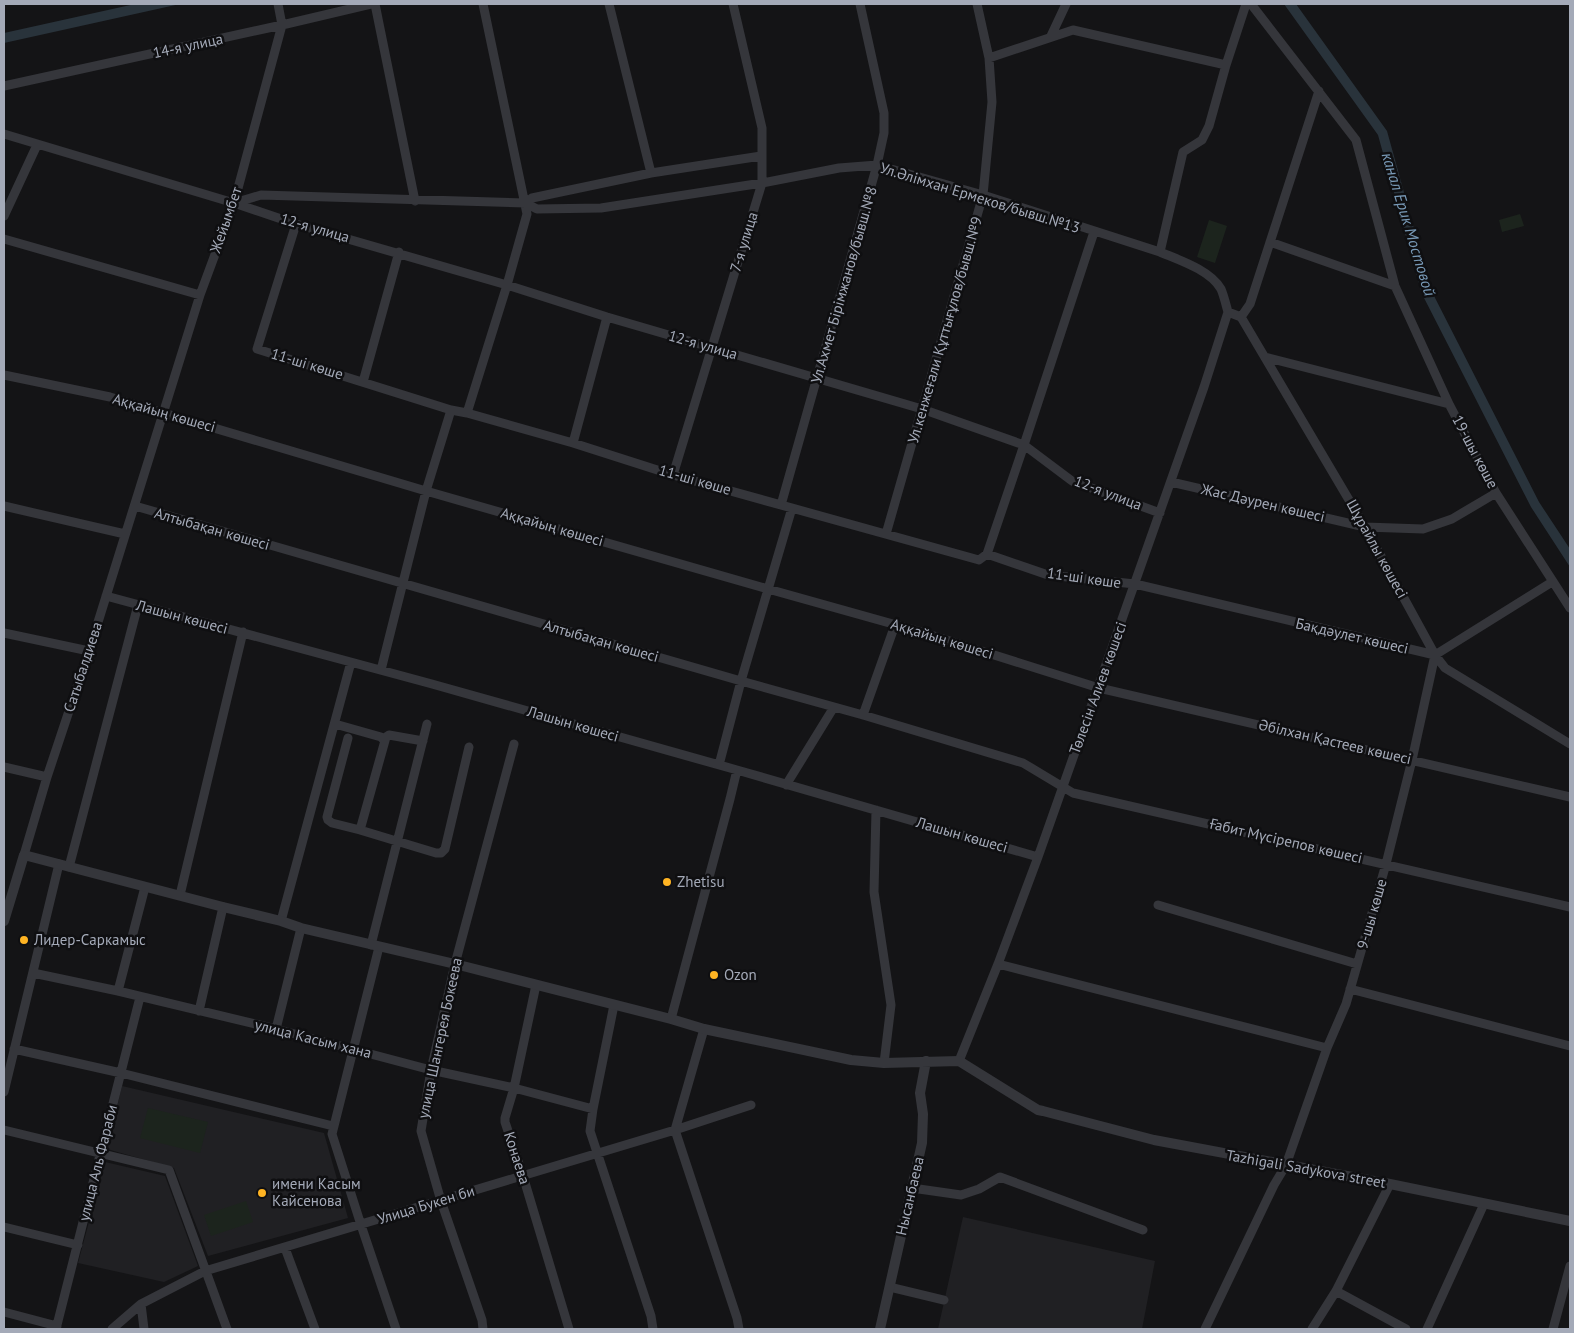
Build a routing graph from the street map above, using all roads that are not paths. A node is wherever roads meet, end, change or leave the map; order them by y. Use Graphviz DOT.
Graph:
graph roads {
  1 [pos="278,4"];
  2 [pos="371,4"];
  3 [pos="375,4"];
  4 [pos="483,4"];
  5 [pos="609,4"];
  6 [pos="733,4"];
  7 [pos="860,4"];
  8 [pos="977,4"];
  9 [pos="1066,4"];
  10 [pos="1246,4"];
  11 [pos="1251,4"];
  12 [pos="282,26"];
  13 [pos="1051,36"];
  14 [pos="989,58"];
  15 [pos="1226,65"];
  16 [pos="4,86"];
  17 [pos="1319,91"];
  18 [pos="4,134"];
  19 [pos="36,145"];
  20 [pos="762,156"];
  21 [pos="877,165"];
  22 [pos="651,173"];
  23 [pos="762,182"];
  24 [pos="983,195"];
  25 [pos="415,201"];
  26 [pos="234,203"];
  27 [pos="525,203"];
  28 [pos="4,216"];
  29 [pos="296,224"];
  30 [pos="1094,232"];
  31 [pos="4,239"];
  32 [pos="1270,242"];
  33 [pos="399,252"];
  34 [pos="1160,252"];
  35 [pos="507,285"];
  36 [pos="1395,286"];
  37 [pos="200,295"];
  38 [pos="1228,312"];
  39 [pos="1241,316"];
  40 [pos="607,317"];
  41 [pos="711,348"];
  42 [pos="1265,357"];
  43 [pos="4,375"];
  44 [pos="817,379"];
  45 [pos="363,382"];
  46 [pos="1449,404"];
  47 [pos="922,409"];
  48 [pos="450,410"];
  49 [pos="162,412"];
  50 [pos="467,413"];
  51 [pos="573,444"];
  52 [pos="1024,445"];
  53 [pos="673,475"];
  54 [pos="1171,482"];
  55 [pos="426,491"];
  56 [pos="1496,493"];
  57 [pos="781,505"];
  58 [pos="4,506"];
  59 [pos="134,506"];
  60 [pos="792,508"];
  61 [pos="1160,513"];
  62 [pos="1365,527"];
  63 [pos="125,534"];
  64 [pos="886,534"];
  65 [pos="987,554"];
  66 [pos="1552,582"];
  67 [pos="403,584"];
  68 [pos="1135,584"];
  69 [pos="768,589"];
  70 [pos="106,596"];
  71 [pos="138,605"];
  72 [pos="1570,608"];
  73 [pos="895,625"];
  74 [pos="243,632"];
  75 [pos="4,633"];
  76 [pos="89,651"];
  77 [pos="1435,655"];
  78 [pos="351,662"];
  79 [pos="382,670"];
  80 [pos="741,681"];
  81 [pos="1099,688"];
  82 [pos="834,707"];
  83 [pos="863,715"];
  84 [pos="335,724"];
  85 [pos="427,724"];
  86 [pos="348,738"];
  87 [pos="384,740"];
  88 [pos="423,741"];
  89 [pos="514,744"];
  90 [pos="1570,744"];
  91 [pos="469,748"];
  92 [pos="1412,760"];
  93 [pos="719,765"];
  94 [pos="4,766"];
  95 [pos="736,770"];
  96 [pos="47,777"];
  97 [pos="786,785"];
  98 [pos="1062,786"];
  99 [pos="1570,797"];
  100 [pos="876,810"];
  101 [pos="360,830"];
  102 [pos="397,841"];
  103 [pos="24,855"];
  104 [pos="1038,857"];
  105 [pos="58,864"];
  106 [pos="1386,864"];
  107 [pos="69,867"];
  108 [pos="145,887"];
  109 [pos="8,893"];
  110 [pos="180,895"];
  111 [pos="1158,905"];
  112 [pos="223,907"];
  113 [pos="1570,907"];
  114 [pos="4,921"];
  115 [pos="280,921"];
  116 [pos="300,928"];
  117 [pos="375,946"];
  118 [pos="455,964"];
  119 [pos="998,964"];
  120 [pos="1357,964"];
  121 [pos="33,973"];
  122 [pos="536,985"];
  123 [pos="1350,989"];
  124 [pos="118,991"];
  125 [pos="140,997"];
  126 [pos="614,1005"];
  127 [pos="198,1011"];
  128 [pos="671,1018"];
  129 [pos="276,1029"];
  130 [pos="704,1029"];
  131 [pos="1570,1046"];
  132 [pos="1327,1048"];
  133 [pos="14,1049"];
  134 [pos="353,1049"];
  135 [pos="959,1060"];
  136 [pos="926,1061"];
  137 [pos="884,1063"];
  138 [pos="431,1070"];
  139 [pos="121,1073"];
  140 [pos="514,1088"];
  141 [pos="4,1092"];
  142 [pos="751,1105"];
  143 [pos="593,1109"];
  144 [pos="333,1126"];
  145 [pos="4,1130"];
  146 [pos="675,1130"];
  147 [pos="101,1152"];
  148 [pos="597,1154"];
  149 [pos="1286,1165"];
  150 [pos="523,1176"];
  151 [pos="1390,1184"];
  152 [pos="912,1188"];
  153 [pos="441,1200"];
  154 [pos="1484,1204"];
  155 [pos="1570,1221"];
  156 [pos="361,1225"];
  157 [pos="4,1227"];
  158 [pos="1143,1230"];
  159 [pos="78,1245"];
  160 [pos="285,1248"];
  161 [pos="1570,1266"];
  162 [pos="205,1272"];
  163 [pos="890,1287"];
  164 [pos="1336,1291"];
  165 [pos="944,1300"];
  166 [pos="141,1304"];
  167 [pos="4,1312"];
  168 [pos="57,1327"];
  169 [pos="112,1329"];
  170 [pos="144,1329"];
  171 [pos="227,1329"];
  172 [pos="314,1329"];
  173 [pos="396,1329"];
  174 [pos="483,1329"];
  175 [pos="569,1329"];
  176 [pos="653,1329"];
  177 [pos="739,1329"];
  178 [pos="880,1329"];
  179 [pos="1205,1329"];
  180 [pos="1312,1329"];
  181 [pos="1406,1329"];
  182 [pos="1427,1329"];
  183 [pos="1554,1329"];
  1 -- 12 [label="street"];
  2 -- 12 [label="street, 14-я улица"];
  3 -- 25 [label="street"];
  4 -- 27 [label="street"];
  5 -- 22 [label="street"];
  6 -- 20 [label="street, 7-я улица"];
  7 -- 21 [label="street, Ул.Ахмет Бірімжанов/бывш.№8"];
  8 -- 14 [label="street, Ул.кенжеғали Құттығұлов/бывш.№9"];
  9 -- 13 [label="street"];
  10 -- 15 [label="street"];
  11 -- 17 [label="street"];
  12 -- 16 [label="street, 14-я улица"];
  12 -- 26 [label="street, Жейымбет"];
  13 -- 14 [label="street"];
  13 -- 15 [label="street"];
  14 -- 24 [label="street, Ул.кенжеғали Құттығұлов/бывш.№9"];
  15 -- 34 [label="street"];
  17 -- 32 [label="street"];
  17 -- 36 [label="street"];
  18 -- 19 [label="street, 12-я улица"];
  19 -- 26 [label="street, 12-я улица"];
  19 -- 28 [label="street"];
  20 -- 22 [label="street, Ул.Әлімхан Ермеков/бывш.№13"];
  20 -- 23 [label="street, 7-я улица"];
  21 -- 23 [label="street, Ул.Әлімхан Ермеков/бывш.№13"];
  21 -- 24 [label="street, Ул.Әлімхан Ермеков/бывш.№13"];
  21 -- 44 [label="street, Ул.Ахмет Бірімжанов/бывш.№8"];
  22 -- 27 [label="street, Ул.Әлімхан Ермеков/бывш.№13"];
  23 -- 27 [label="street, Ул.Әлімхан Ермеков/бывш.№13"];
  23 -- 41 [label="street, 7-я улица"];
  24 -- 30 [label="street, Ул.Әлімхан Ермеков/бывш.№13"];
  24 -- 47 [label="street, Ул.кенжеғали Құттығұлов/бывш.№9"];
  25 -- 26 [label="street, Ул.Әлімхан Ермеков/бывш.№13"];
  25 -- 27 [label="street, Ул.Әлімхан Ермеков/бывш.№13"];
  26 -- 29 [label="street, 12-я улица"];
  26 -- 37 [label="street, Жейымбет"];
  27 -- 35 [label="street"];
  29 -- 33 [label="street, 12-я улица"];
  29 -- 45 [label="street, 11-ші көше"];
  30 -- 34 [label="street, Ул.Әлімхан Ермеков/бывш.№13"];
  30 -- 52 [label="street"];
  31 -- 37 [label="street"];
  32 -- 36 [label="street"];
  32 -- 39 [label="street"];
  33 -- 35 [label="street, 12-я улица"];
  33 -- 45 [label="street"];
  34 -- 38 [label="street, Ул.Әлімхан Ермеков/бывш.№13"];
  35 -- 40 [label="street, 12-я улица"];
  35 -- 50 [label="street"];
  36 -- 46 [label="street, 19-шы көше"];
  37 -- 49 [label="street, Жейымбет"];
  38 -- 39 [label="street"];
  38 -- 54 [label="street, Төлесін Алиев көшесі"];
  39 -- 42 [label="street, Шұрайлы көшесі"];
  40 -- 41 [label="street, 12-я улица"];
  40 -- 51 [label="street"];
  41 -- 44 [label="street, 12-я улица"];
  41 -- 53 [label="street, 7-я улица"];
  42 -- 46 [label="street"];
  42 -- 62 [label="street, Шұрайлы көшесі"];
  43 -- 49 [label="street, Аққайың көшесі"];
  44 -- 47 [label="street, 12-я улица"];
  44 -- 57 [label="street, Ул.Ахмет Бірімжанов/бывш.№8"];
  45 -- 48 [label="street, 11-ші көше"];
  46 -- 56 [label="street, 19-шы көше"];
  47 -- 52 [label="street, 12-я улица"];
  47 -- 64 [label="street, Ул.кенжеғали Құттығұлов/бывш.№9"];
  48 -- 50 [label="street, 11-ші көше"];
  48 -- 55 [label="street"];
  49 -- 55 [label="street, Аққайың көшесі"];
  49 -- 59 [label="street, Сатыбалдиева"];
  50 -- 51 [label="street, 11-ші көше"];
  51 -- 53 [label="street, 11-ші көше"];
  52 -- 61 [label="street, 12-я улица"];
  52 -- 65 [label="street"];
  53 -- 57 [label="street, 11-ші көше"];
  54 -- 61 [label="street, Төлесін Алиев көшесі"];
  54 -- 62 [label="street, Жас Дәурен көшесі"];
  55 -- 67 [label="street"];
  55 -- 69 [label="street, Аққайың көшесі"];
  56 -- 62 [label="street, Жас Дәурен көшесі"];
  56 -- 66 [label="street, 19-шы көше"];
  57 -- 60 [label="street, 11-ші көше"];
  58 -- 63 [label="street"];
  59 -- 63 [label="street, Сатыбалдиева"];
  59 -- 67 [label="street, Алтыбақан көшесі"];
  60 -- 64 [label="street, 11-ші көше"];
  60 -- 69 [label="street"];
  61 -- 68 [label="street, Төлесін Алиев көшесі"];
  62 -- 77 [label="street, Шұрайлы көшесі"];
  63 -- 70 [label="street, Сатыбалдиева"];
  64 -- 65 [label="street, 11-ші көше"];
  65 -- 68 [label="street, 11-ші көше"];
  66 -- 72 [label="street, 19-шы көше"];
  66 -- 77 [label="street"];
  67 -- 79 [label="street"];
  67 -- 80 [label="street, Алтыбақан көшесі"];
  68 -- 77 [label="street, Бақдәулет көшесi"];
  68 -- 81 [label="street, Төлесін Алиев көшесі"];
  69 -- 73 [label="street, Аққайың көшесі"];
  69 -- 80 [label="street"];
  70 -- 71 [label="street, Лашын көшесі"];
  70 -- 76 [label="street, Сатыбалдиева"];
  71 -- 74 [label="street, Лашын көшесі"];
  71 -- 107 [label="street"];
  73 -- 81 [label="street, Аққайың көшесі"];
  73 -- 83 [label="street"];
  74 -- 78 [label="street, Лашын көшесі"];
  74 -- 110 [label="street"];
  75 -- 76 [label="street"];
  76 -- 96 [label="street, Сатыбалдиева"];
  77 -- 90 [label="street, Шұрайлы көшесі"];
  77 -- 92 [label="street, 9-шы көше"];
  78 -- 79 [label="street, Лашын көшесі"];
  78 -- 84 [label="street"];
  79 -- 93 [label="street, Лашын көшесі"];
  80 -- 82 [label="street, Алтыбақан көшесі"];
  80 -- 93 [label="street"];
  81 -- 92 [label="street, Әбілхан Қастеев көшесi"];
  81 -- 98 [label="street, Төлесін Алиев көшесі"];
  82 -- 83 [label="street, Алтыбақан көшесі"];
  82 -- 97 [label="street"];
  83 -- 98 [label="street, Алтыбақан көшесі"];
  84 -- 87 [label="street"];
  84 -- 115 [label="street"];
  85 -- 88 [label="street"];
  86 -- 101 [label="street"];
  87 -- 88 [label="street"];
  87 -- 101 [label="street"];
  88 -- 102 [label="street"];
  89 -- 118 [label="street, улица Шангерея Бокеева"];
  91 -- 102 [label="street"];
  92 -- 99 [label="street, Әбілхан Қастеев көшесi"];
  92 -- 106 [label="street, 9-шы көше"];
  93 -- 95 [label="street, Лашын көшесі"];
  94 -- 96 [label="street"];
  95 -- 97 [label="street, Лашын көшесі"];
  95 -- 128 [label="street"];
  96 -- 103 [label="street, Сатыбалдиева"];
  97 -- 100 [label="street, Лашын көшесі"];
  98 -- 104 [label="street, Төлесін Алиев көшесі"];
  98 -- 106 [label="street, Ғабит Мүсірепов көшесi"];
  100 -- 104 [label="street, Лашын көшесі"];
  100 -- 137 [label="street"];
  101 -- 102 [label="street"];
  102 -- 117 [label="street"];
  103 -- 105 [label="street"];
  103 -- 109 [label="street, Сатыбалдиева"];
  104 -- 119 [label="street, Төлесін Алиев көшесі"];
  105 -- 107 [label="street"];
  105 -- 121 [label="street"];
  106 -- 113 [label="street, Ғабит Мүсірепов көшесi"];
  106 -- 120 [label="street, 9-шы көше"];
  107 -- 108 [label="street"];
  108 -- 110 [label="street"];
  108 -- 124 [label="street"];
  109 -- 114 [label="street, Сатыбалдиева"];
  110 -- 112 [label="street"];
  111 -- 120 [label="street"];
  112 -- 115 [label="street"];
  112 -- 127 [label="street"];
  115 -- 116 [label="street"];
  116 -- 117 [label="street"];
  116 -- 129 [label="street"];
  117 -- 118 [label="street"];
  117 -- 134 [label="street"];
  118 -- 122 [label="street"];
  118 -- 138 [label="street, улица Шангерея Бокеева"];
  119 -- 132 [label="street"];
  119 -- 135 [label="street, Төлесін Алиев көшесі"];
  120 -- 123 [label="street, 9-шы көше"];
  121 -- 124 [label="street, улица Касым хана"];
  121 -- 133 [label="street"];
  122 -- 126 [label="street"];
  122 -- 140 [label="street, Конаева"];
  123 -- 131 [label="street"];
  123 -- 132 [label="street, 9-шы көше"];
  124 -- 125 [label="street, улица Касым хана"];
  125 -- 127 [label="street, улица Касым хана"];
  125 -- 139 [label="street, улица Аль Фараби"];
  126 -- 128 [label="street"];
  126 -- 143 [label="street"];
  127 -- 129 [label="street, улица Касым хана"];
  128 -- 130 [label="street"];
  129 -- 134 [label="street, улица Касым хана"];
  130 -- 137 [label="street"];
  130 -- 146 [label="street"];
  132 -- 149 [label="street, 9-шы көше"];
  133 -- 139 [label="street"];
  133 -- 141 [label="street"];
  134 -- 138 [label="street, улица Касым хана"];
  134 -- 144 [label="street"];
  135 -- 136 [label="street"];
  135 -- 149 [label="street, Tazhigali Sadykova street"];
  136 -- 137 [label="street"];
  136 -- 152 [label="street, Нысанбаева"];
  138 -- 140 [label="street, улица Касым хана"];
  138 -- 153 [label="street, улица Шангерея Бокеева"];
  139 -- 144 [label="street"];
  139 -- 147 [label="street, улица Аль Фараби"];
  140 -- 143 [label="street, улица Касым хана"];
  140 -- 150 [label="street, Конаева"];
  142 -- 146 [label="street, Улица Букен би"];
  143 -- 148 [label="street"];
  144 -- 156 [label="street"];
  145 -- 147 [label="street"];
  146 -- 148 [label="street, Улица Букен би"];
  146 -- 177 [label="street"];
  147 -- 159 [label="street, улица Аль Фараби"];
  147 -- 162 [label="street"];
  148 -- 150 [label="street, Улица Букен би"];
  148 -- 176 [label="street"];
  149 -- 151 [label="street, Tazhigali Sadykova street"];
  149 -- 179 [label="street, 9-шы көше"];
  150 -- 153 [label="street, Улица Букен би"];
  150 -- 175 [label="street, Конаева"];
  151 -- 154 [label="street, Tazhigali Sadykova street"];
  151 -- 164 [label="street"];
  152 -- 158 [label="street"];
  152 -- 163 [label="street, Нысанбаева"];
  153 -- 156 [label="street, Улица Букен би"];
  153 -- 174 [label="street, улица Шангерея Бокеева"];
  154 -- 155 [label="street, Tazhigali Sadykova street"];
  154 -- 182 [label="street"];
  156 -- 160 [label="street, Улица Букен би"];
  156 -- 173 [label="street"];
  157 -- 159 [label="street"];
  159 -- 168 [label="street, улица Аль Фараби"];
  160 -- 162 [label="street, Улица Букен би"];
  160 -- 172 [label="street"];
  161 -- 183 [label="street"];
  162 -- 166 [label="street, Улица Букен би"];
  162 -- 171 [label="street"];
  163 -- 165 [label="street"];
  163 -- 178 [label="street, Нысанбаева"];
  164 -- 180 [label="street"];
  164 -- 181 [label="street"];
  166 -- 169 [label="street, Улица Букен би"];
  166 -- 170 [label="street"];
  167 -- 168 [label="street"];
}
